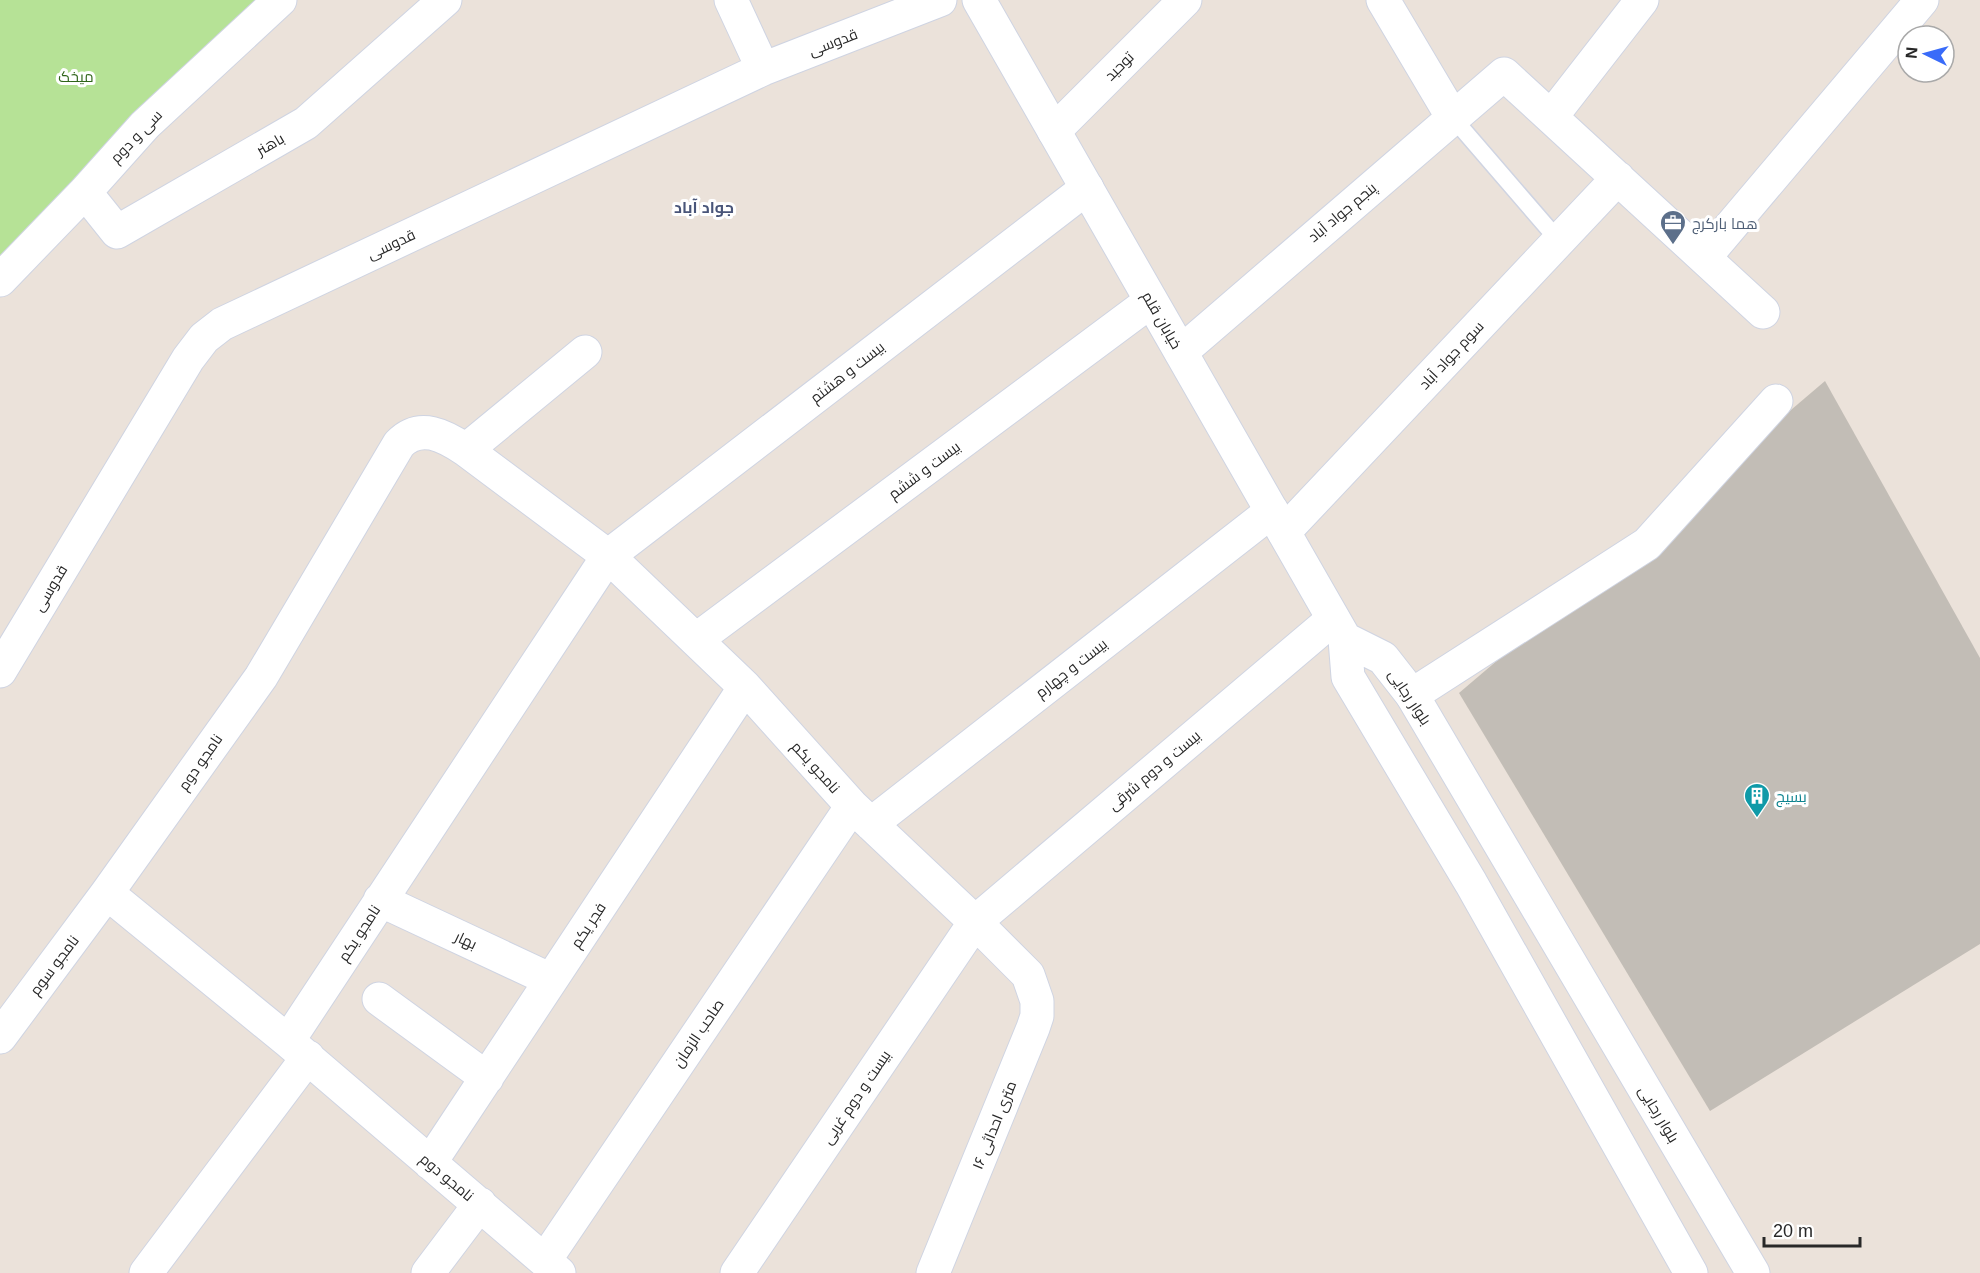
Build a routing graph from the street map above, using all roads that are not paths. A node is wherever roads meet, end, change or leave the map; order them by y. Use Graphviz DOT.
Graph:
graph roads {
  1 [pos="280,0"];
  2 [pos="446,0"];
  3 [pos="731,0"];
  4 [pos="940,0"];
  5 [pos="979,0"];
  6 [pos="1185,0"];
  7 [pos="1383,0"];
  8 [pos="1642,0"];
  9 [pos="1922,0"];
  10 [pos="764,69"];
  11 [pos="1551,117"];
  12 [pos="1453,118"];
  13 [pos="1054,131"];
  14 [pos="1618,178"];
  15 [pos="1087,188"];
  16 [pos="85,192"];
  17 [pos="1559,241"];
  18 [pos="1704,258"];
  19 [pos="0,280"];
  20 [pos="1151,301"];
  21 [pos="1763,312"];
  22 [pos="585,352"];
  23 [pos="1180,352"];
  24 [pos="1776,401"];
  25 [pos="452,443"];
  26 [pos="1278,521"];
  27 [pos="608,556"];
  28 [pos="1339,629"];
  29 [pos="696,639"];
  30 [pos="0,671"];
  31 [pos="745,687"];
  32 [pos="1412,695"];
  33 [pos="861,815"];
  34 [pos="107,893"];
  35 [pos="380,900"];
  36 [pos="975,922"];
  37 [pos="1028,975"];
  38 [pos="551,980"];
  39 [pos="379,999"];
  40 [pos="0,1037"];
  41 [pos="298,1049"];
  42 [pos="487,1078"];
  43 [pos="430,1163"];
  44 [pos="480,1204"];
  45 [pos="552,1267"];
  46 [pos="146,1273"];
  47 [pos="428,1273"];
  48 [pos="736,1273"];
  49 [pos="933,1273"];
  50 [pos="1691,1273"];
  51 [pos="1753,1273"];
  1 -- 16 [label="street, سی و دوم"];
  2 -- 16 [label="street, باهنر"];
  3 -- 10 [label="street"];
  4 -- 10 [label="street, قدوسی"];
  5 -- 13 [label="street, خیابان قلم"];
  6 -- 13 [label="street, توحید"];
  7 -- 12 [label="street"];
  8 -- 11 [label="street"];
  9 -- 18 [label="street"];
  10 -- 30 [label="street, قدوسی"];
  11 -- 12 [label="street, پنجم جواد آباد"];
  11 -- 14 [label="street"];
  12 -- 17 [label="lane"];
  12 -- 23 [label="street, پنجم جواد آباد"];
  13 -- 15 [label="street, خیابان قلم"];
  14 -- 17 [label="street, سوم جواد آباد"];
  14 -- 18 [label="street"];
  15 -- 20 [label="street, خیابان قلم"];
  15 -- 27 [label="street, بیست و هشتم"];
  16 -- 19 [label="street, سی و دوم"];
  17 -- 26 [label="street, سوم جواد آباد"];
  18 -- 21 [label="street"];
  20 -- 23 [label="street, خیابان قلم"];
  20 -- 29 [label="street, بیست و ششم"];
  22 -- 25 [label="street"];
  23 -- 26 [label="street, خیابان قلم"];
  24 -- 32 [label="street"];
  25 -- 27 [label="street, نامجو یکم"];
  25 -- 34 [label="street, نامجو دوم"];
  26 -- 28 [label="street, خیابان قلم"];
  26 -- 33 [label="street, بیست و چهارم"];
  27 -- 29 [label="street, نامجو یکم"];
  27 -- 35 [label="street, نامجو یکم"];
  28 -- 32 [label="street, بلوار رجایی"];
  28 -- 36 [label="street, بیست و دوم شرقی"];
  28 -- 50 [label="street"];
  29 -- 31 [label="street, نامجو یکم"];
  31 -- 33 [label="street, نامجو یکم"];
  31 -- 38 [label="street, فجر یکم"];
  32 -- 51 [label="street, بلوار رجایی"];
  33 -- 36 [label="street, نامجو یکم"];
  33 -- 45 [label="street, صاحب الزمان"];
  34 -- 40 [label="street, نامجو سوم"];
  34 -- 41 [label="street, نامجو دوم"];
  35 -- 38 [label="street, بهار"];
  35 -- 41 [label="street, نامجو یکم"];
  36 -- 37 [label="street, نامجو یکم"];
  36 -- 48 [label="street, بیست و دوم غربی"];
  37 -- 49 [label="street, ۱۶ متری احداثی"];
  38 -- 42 [label="street, فجر یکم"];
  39 -- 42 [label="street"];
  41 -- 43 [label="street, نامجو دوم"];
  41 -- 46 [label="street"];
  42 -- 43 [label="street, فجر یکم"];
  43 -- 44 [label="street, نامجو دوم"];
  44 -- 45 [label="street, نامجو دوم"];
  44 -- 47 [label="street"];
}
